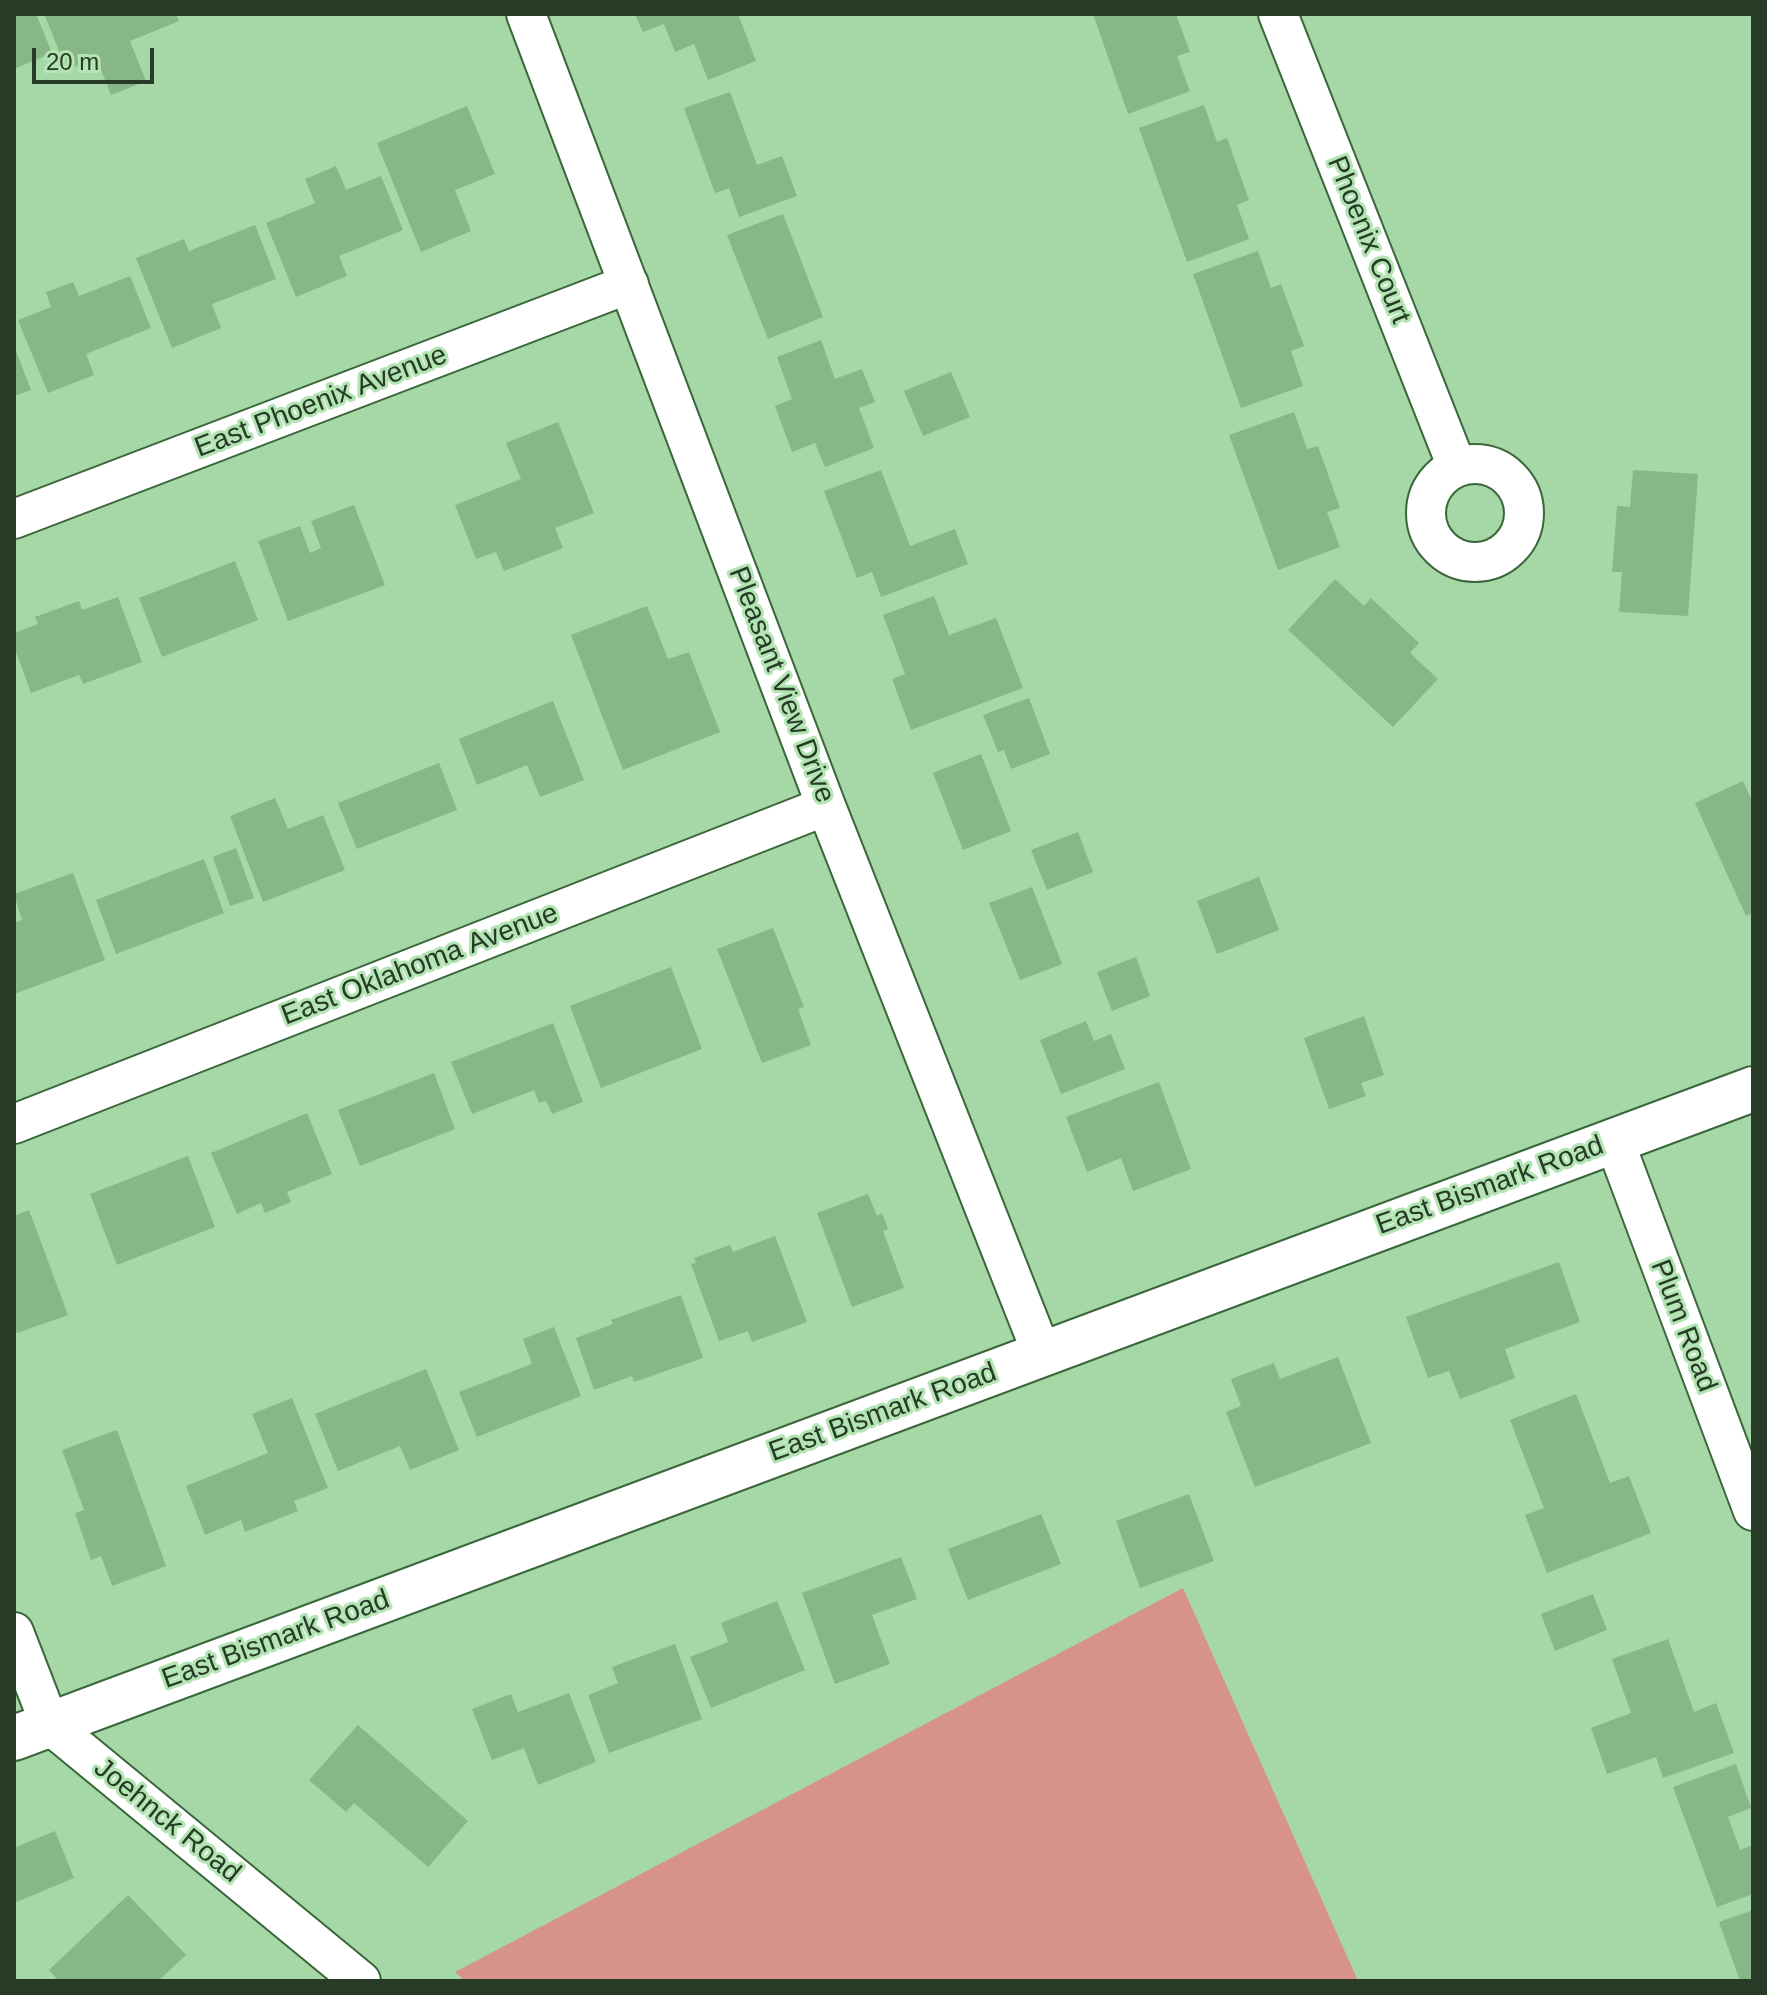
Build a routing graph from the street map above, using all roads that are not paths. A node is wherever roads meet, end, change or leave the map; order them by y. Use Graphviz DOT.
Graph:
graph roads {
  1 [pos="526,14"];
  2 [pos="1278,14"];
  3 [pos="629,284"];
  4 [pos="1457,467"];
  5 [pos="14,519"];
  6 [pos="826,806"];
  7 [pos="1753,1089"];
  8 [pos="14,1124"];
  9 [pos="1614,1140"];
  10 [pos="1042,1354"];
  11 [pos="1753,1511"];
  12 [pos="14,1632"];
  13 [pos="32,1731"];
  14 [pos="361,1981"];
  1 -- 3 [label="street, Pleasant View Drive"];
  2 -- 4 [label="street, Phoenix Court"];
  3 -- 5 [label="street, East Phoenix Avenue"];
  3 -- 6 [label="street, Pleasant View Drive"];
  6 -- 8 [label="street, East Oklahoma Avenue"];
  6 -- 10 [label="street, Pleasant View Drive"];
  7 -- 9 [label="street, East Bismark Road"];
  9 -- 10 [label="street, East Bismark Road"];
  9 -- 11 [label="street, Plum Road"];
  10 -- 13 [label="street, East Bismark Road"];
  12 -- 13 [label="street, Joehnck Road"];
  13 -- 14 [label="street, Joehnck Road"];
}
